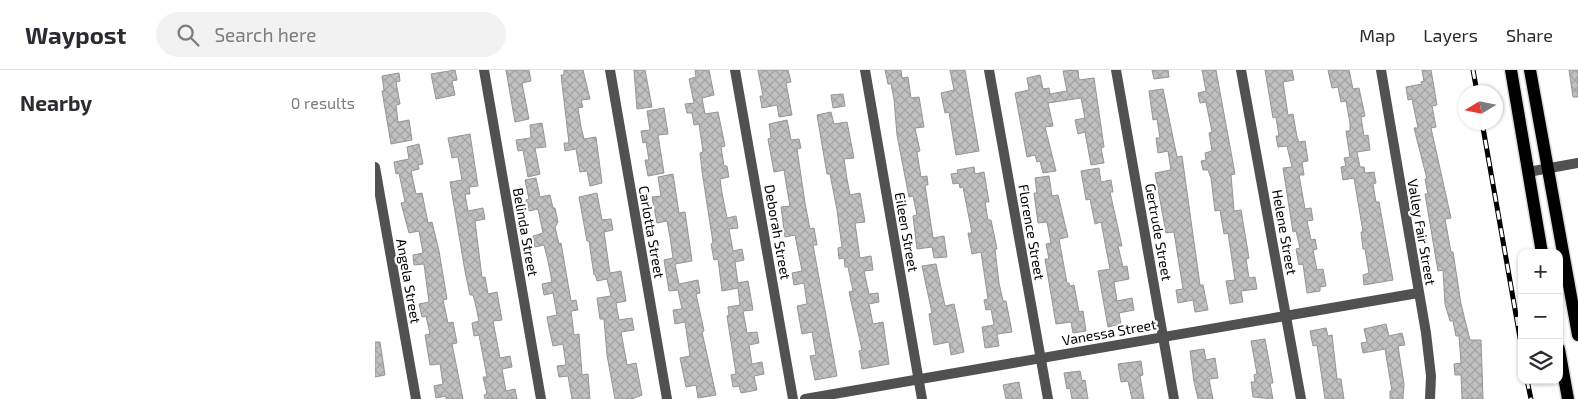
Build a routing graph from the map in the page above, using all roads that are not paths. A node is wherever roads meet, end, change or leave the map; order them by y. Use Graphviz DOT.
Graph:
graph roads {
  1 [pos="484,70"];
  2 [pos="610,70"];
  3 [pos="735,70"];
  4 [pos="865,70"];
  5 [pos="989,70"];
  6 [pos="1116,70"];
  7 [pos="1241,70"];
  8 [pos="1381,70"];
  9 [pos="1511,70"];
  10 [pos="1530,70"];
  11 [pos="1578,163"];
  12 [pos="375,167"];
  13 [pos="1548,169"];
  14 [pos="1528,172"];
  15 [pos="1541,249"];
  16 [pos="1418,293"];
  17 [pos="1286,315"];
  18 [pos="1578,335"];
  19 [pos="1163,337"];
  20 [pos="1041,358"];
  21 [pos="1563,371"];
  22 [pos="919,379"];
  23 [pos="416,399"];
  24 [pos="541,399"];
  25 [pos="667,399"];
  26 [pos="793,399"];
  27 [pos="805,399"];
  28 [pos="922,399"];
  29 [pos="1048,399"];
  30 [pos="1174,399"];
  31 [pos="1301,399"];
  32 [pos="1430,399"];
  33 [pos="1568,399"];
  1 -- 24 [label="street, Belinda Street"];
  2 -- 25 [label="street, Carlotta Street"];
  3 -- 26 [label="street, Deborah Street"];
  4 -- 22 [label="street, Eileen Street"];
  5 -- 20 [label="street, Florence Street"];
  6 -- 19 [label="street, Gertrude Street"];
  7 -- 17 [label="street, Helene Street"];
  8 -- 16 [label="street, Valley Fair Street"];
  9 -- 14 [label="main road"];
  10 -- 13 [label="main road"];
  11 -- 13 [label="street"];
  12 -- 23 [label="street, Angela Street"];
  13 -- 14 [label="street"];
  13 -- 18 [label="main road"];
  14 -- 15 [label="main road"];
  16 -- 17 [label="street, Vanessa Street"];
  16 -- 32 [label="street, Valley Fair Street"];
  17 -- 19 [label="street, Vanessa Street"];
  17 -- 31 [label="street, Helene Street"];
  19 -- 20 [label="street, Vanessa Street"];
  19 -- 30 [label="street, Gertrude Street"];
  20 -- 22 [label="street, Vanessa Street"];
  20 -- 29 [label="street, Florence Street"];
  21 -- 33 [label="main road"];
  22 -- 27 [label="street, Vanessa Street"];
  22 -- 28 [label="street, Eileen Street"];
}
